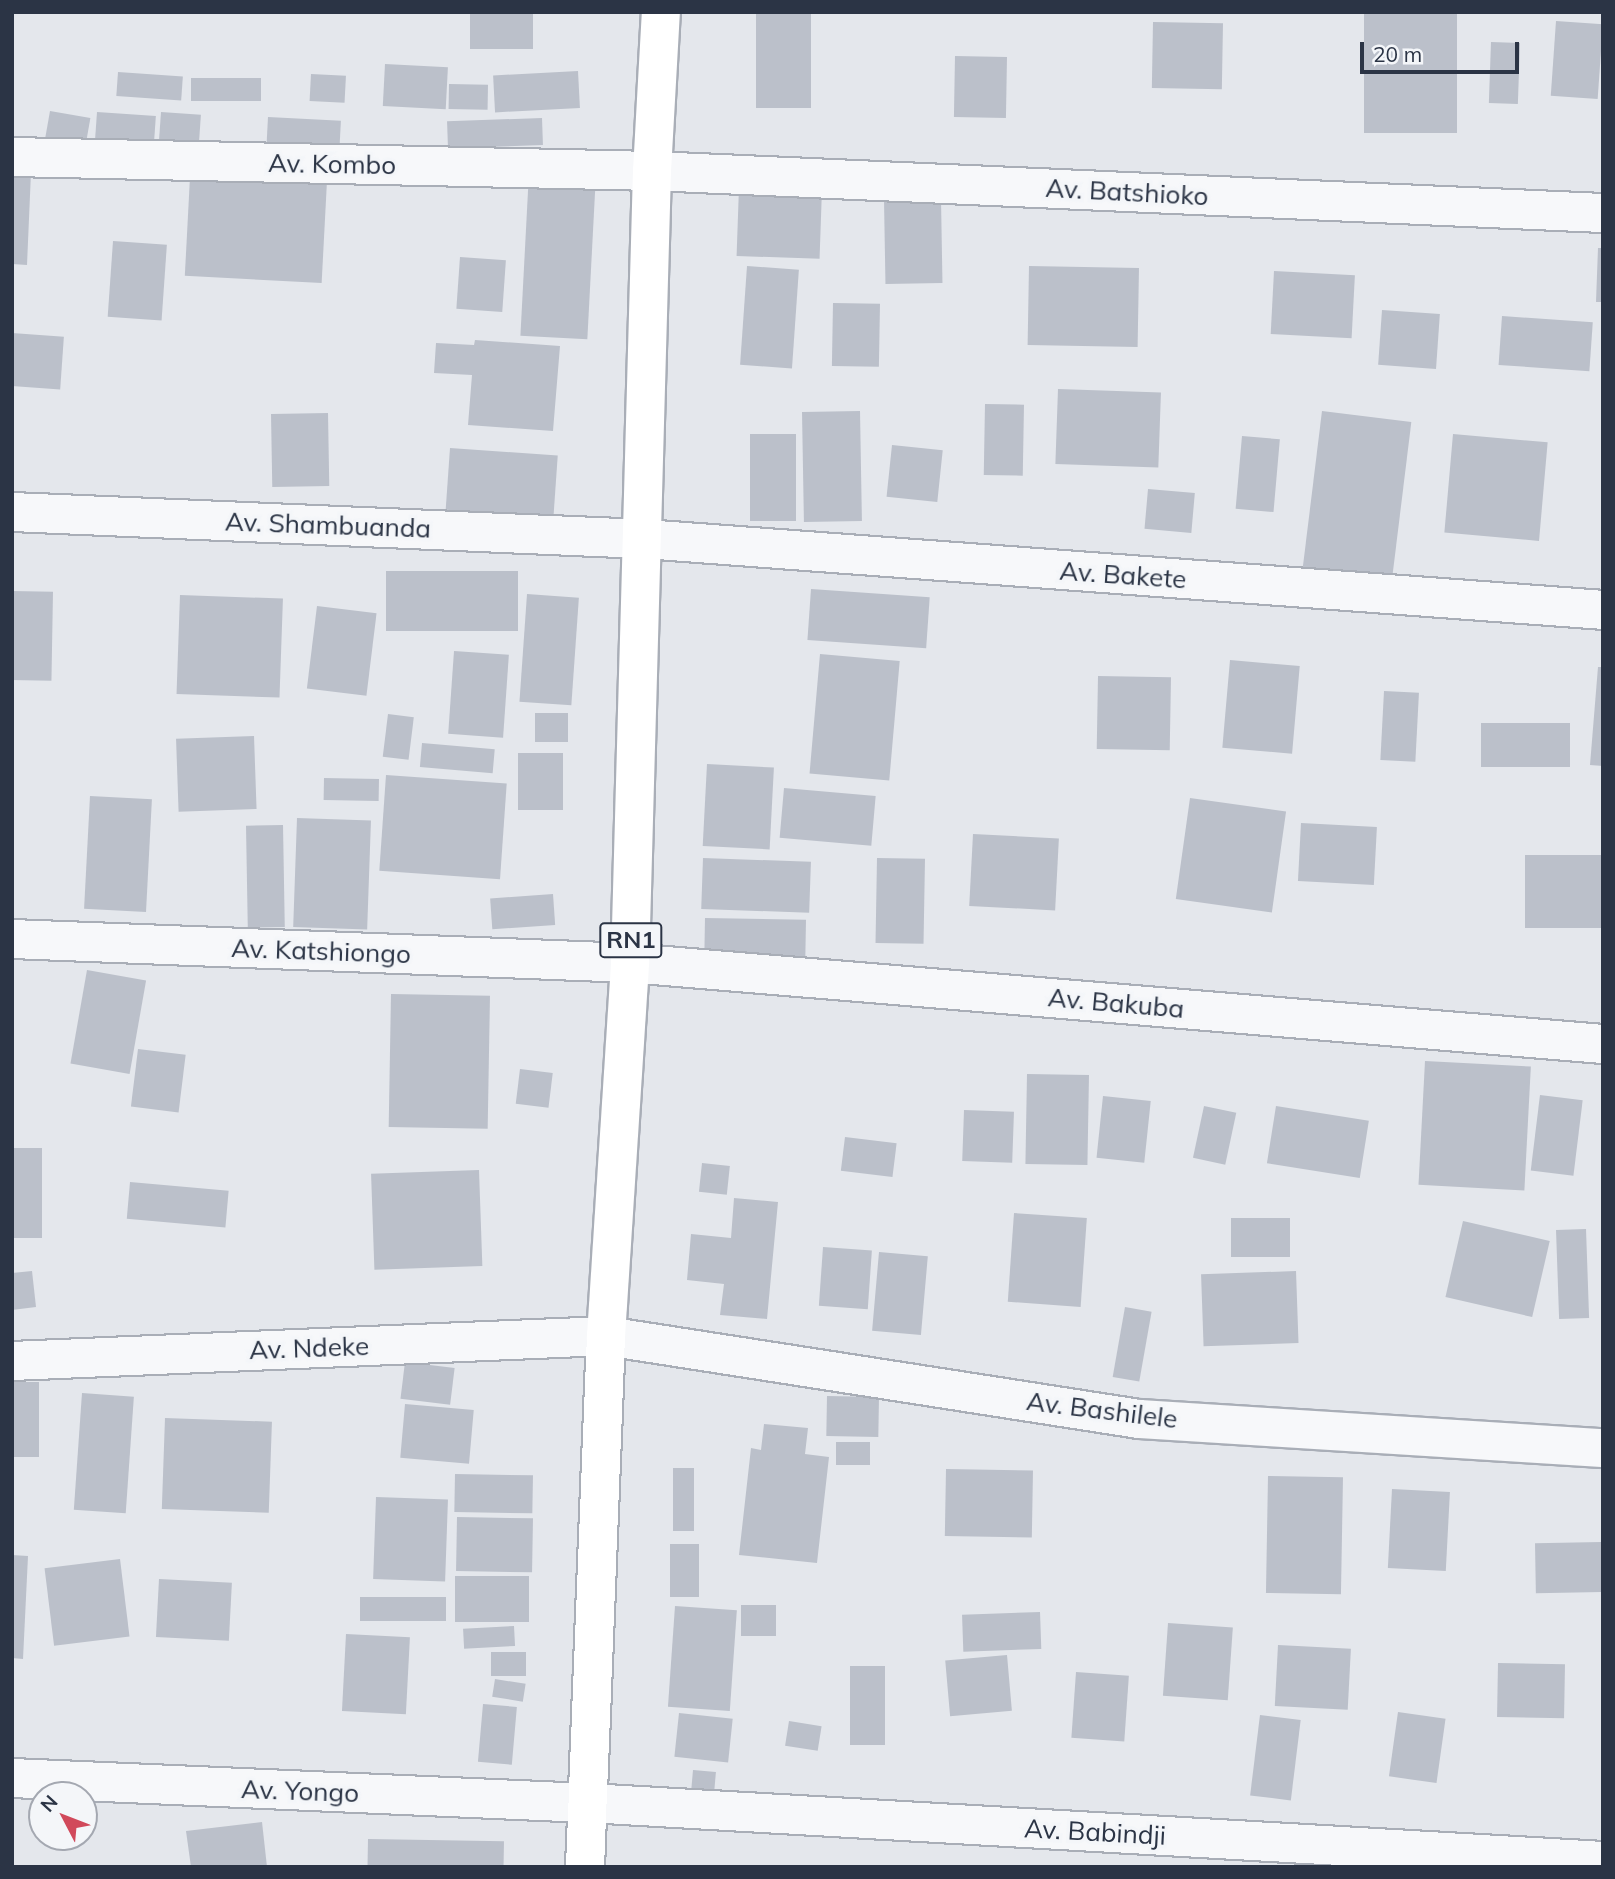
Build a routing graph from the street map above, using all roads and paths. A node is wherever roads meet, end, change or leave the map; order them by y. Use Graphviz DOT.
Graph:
graph roads {
  1 [pos="660,12"];
  2 [pos="12,157"];
  3 [pos="652,170"];
  4 [pos="1603,213"];
  5 [pos="12,512"];
  6 [pos="643,539"];
  7 [pos="1603,610"];
  8 [pos="12,939"];
  9 [pos="630,962"];
  10 [pos="1603,1044"];
  11 [pos="606,1336"];
  12 [pos="12,1361"];
  13 [pos="1603,1448"];
  14 [pos="12,1778"];
  15 [pos="588,1803"];
  16 [pos="1603,1861"];
  17 [pos="585,1867"];
  1 -- 3 [label="highway, RN1"];
  2 -- 3 [label="street, Av. Kombo"];
  3 -- 4 [label="street, Av. Batshioko"];
  3 -- 6 [label="highway, RN1"];
  5 -- 6 [label="street, Av. Shambuanda"];
  6 -- 7 [label="street, Av. Bakete"];
  6 -- 9 [label="highway, RN1"];
  8 -- 9 [label="street, Av. Katshiongo"];
  9 -- 10 [label="street, Av. Bakuba"];
  9 -- 11 [label="highway, RN1"];
  11 -- 12 [label="street, Av. Ndeke"];
  11 -- 13 [label="street, Av. Bashilele"];
  11 -- 15 [label="highway, RN1"];
  14 -- 15 [label="street, Av. Yongo"];
  15 -- 16 [label="street, Av. Babindji"];
  15 -- 17 [label="highway, RN1"];
}
